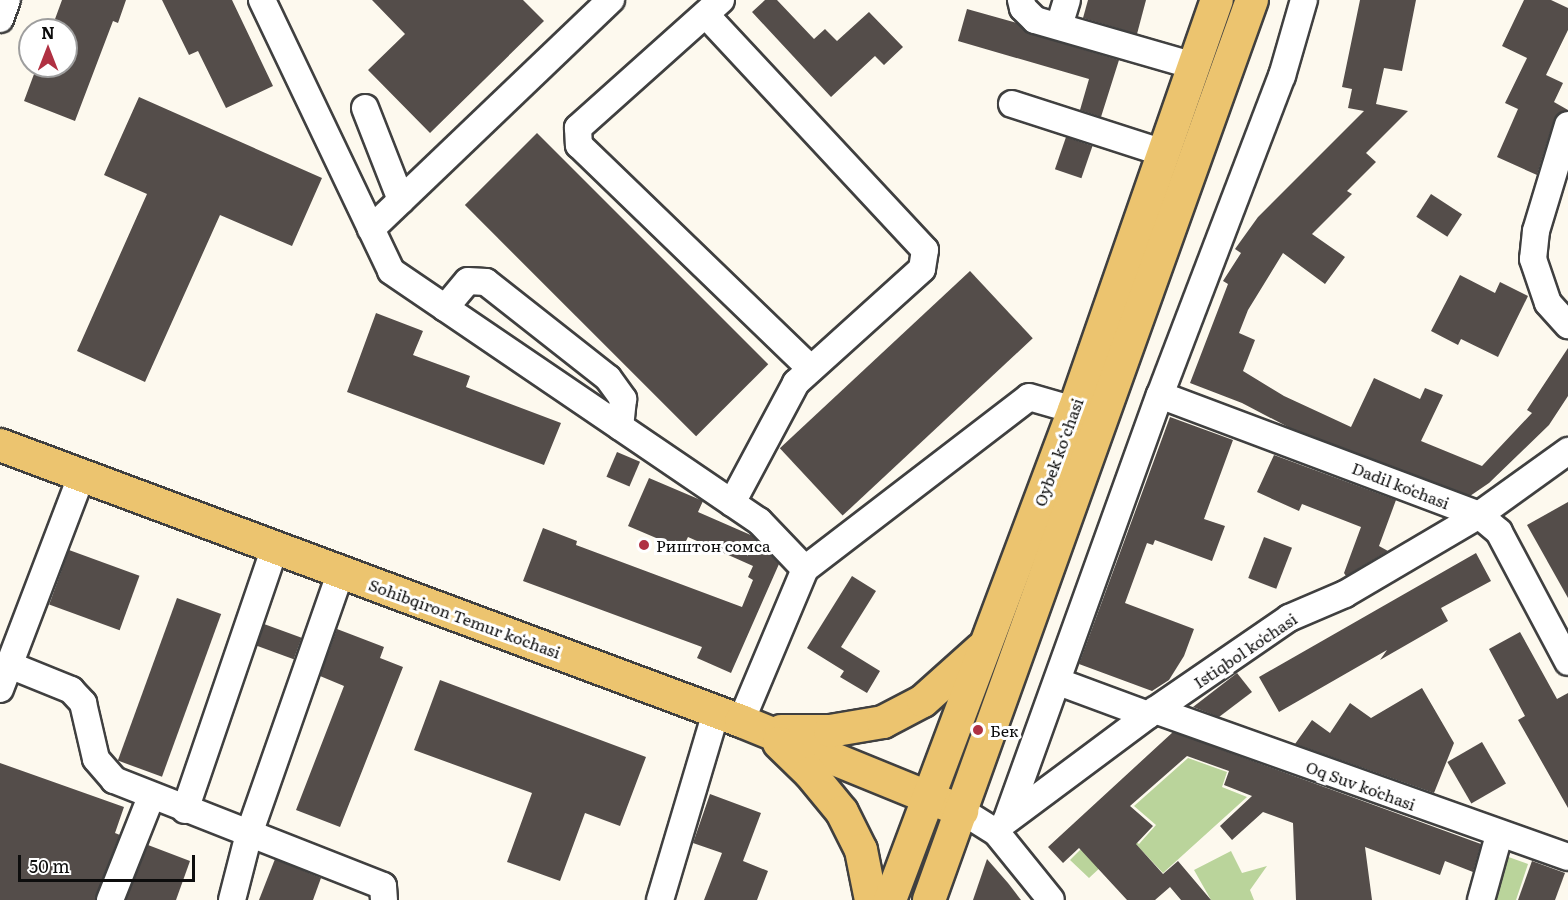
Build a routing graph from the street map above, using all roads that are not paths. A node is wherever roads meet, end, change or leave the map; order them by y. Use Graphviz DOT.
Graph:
graph roads {
  1 [pos="7,0"];
  2 [pos="262,0"];
  3 [pos="612,0"];
  4 [pos="1021,0"];
  5 [pos="1067,0"];
  6 [pos="1217,0"];
  7 [pos="1251,0"];
  8 [pos="1304,0"];
  9 [pos="713,8"];
  10 [pos="0,19"];
  11 [pos="1059,26"];
  12 [pos="1194,66"];
  13 [pos="1012,104"];
  14 [pos="365,108"];
  15 [pos="1568,125"];
  16 [pos="1164,153"];
  17 [pos="401,200"];
  18 [pos="371,230"];
  19 [pos="445,308"];
  20 [pos="1568,325"];
  21 [pos="811,369"];
  22 [pos="1160,395"];
  23 [pos="1074,410"];
  24 [pos="620,427"];
  25 [pos="0,445"];
  26 [pos="1568,451"];
  27 [pos="82,474"];
  28 [pos="732,503"];
  29 [pos="1479,515"];
  30 [pos="275,547"];
  31 [pos="805,569"];
  32 [pos="341,572"];
  33 [pos="985,645"];
  34 [pos="1568,662"];
  35 [pos="12,666"];
  36 [pos="1059,682"];
  37 [pos="0,689"];
  38 [pos="1152,713"];
  39 [pos="740,721"];
  40 [pos="151,797"];
  41 [pos="928,798"];
  42 [pos="185,810"];
  43 [pos="962,811"];
  44 [pos="1002,826"];
  45 [pos="249,834"];
  46 [pos="1499,835"];
  47 [pos="1568,857"];
  48 [pos="110,900"];
  49 [pos="232,900"];
  50 [pos="384,900"];
  51 [pos="660,900"];
  52 [pos="871,900"];
  53 [pos="890,900"];
  54 [pos="928,900"];
  55 [pos="1051,900"];
  56 [pos="1481,900"];
  1 -- 10 [label="street"];
  2 -- 18 [label="street"];
  3 -- 17 [label="street"];
  4 -- 11 [label="street"];
  5 -- 11 [label="street"];
  6 -- 12 [label="main road, Oybek ko‘chasi"];
  7 -- 43 [label="main road, Oybek ko‘chasi"];
  8 -- 22 [label="street"];
  9 -- 21 [label="street"];
  9 -- 21 [label="street"];
  11 -- 12 [label="street"];
  12 -- 16 [label="main road, Oybek ko‘chasi"];
  13 -- 16 [label="street"];
  14 -- 17 [label="street"];
  15 -- 20 [label="street"];
  16 -- 23 [label="main road, Oybek ko‘chasi"];
  17 -- 18 [label="street"];
  18 -- 19 [label="street"];
  19 -- 24 [label="street"];
  19 -- 24 [label="street"];
  21 -- 28 [label="street"];
  22 -- 29 [label="street, Dadil koʻchasi"];
  22 -- 36 [label="street"];
  23 -- 31 [label="street"];
  23 -- 33 [label="main road, Oybek ko‘chasi"];
  24 -- 28 [label="street"];
  25 -- 27 [label="main road, Sohibqiron Temur koʻchasi"];
  26 -- 29 [label="street, Istiqbol koʻchasi"];
  27 -- 30 [label="main road, Sohibqiron Temur koʻchasi"];
  27 -- 35 [label="street"];
  28 -- 31 [label="street"];
  29 -- 34 [label="street, Dadil koʻchasi"];
  29 -- 38 [label="street, Istiqbol koʻchasi"];
  30 -- 32 [label="main road, Sohibqiron Temur koʻchasi"];
  30 -- 42 [label="street"];
  31 -- 39 [label="street"];
  32 -- 39 [label="main road, Sohibqiron Temur koʻchasi"];
  32 -- 45 [label="street"];
  33 -- 39 [label="main road"];
  33 -- 41 [label="main road, Oybek ko‘chasi"];
  35 -- 37 [label="street"];
  35 -- 40 [label="street"];
  36 -- 38 [label="street, Oq Suv koʻchasi"];
  36 -- 44 [label="street"];
  38 -- 44 [label="street, Istiqbol koʻchasi"];
  38 -- 46 [label="street, Oq Suv koʻchasi"];
  39 -- 41 [label="main road, Sohibqiron Temur koʻchasi"];
  39 -- 51 [label="street"];
  39 -- 52 [label="main road"];
  40 -- 42 [label="street"];
  40 -- 48 [label="street"];
  41 -- 43 [label="main road, Sohibqiron Temur koʻchasi"];
  41 -- 53 [label="main road, Oybek ko‘chasi"];
  42 -- 45 [label="street"];
  43 -- 44 [label="street"];
  43 -- 54 [label="main road, Oybek ko‘chasi"];
  44 -- 55 [label="street"];
  45 -- 49 [label="street"];
  45 -- 50 [label="street"];
  46 -- 47 [label="street, Oq Suv koʻchasi"];
  46 -- 56 [label="street"];
}
